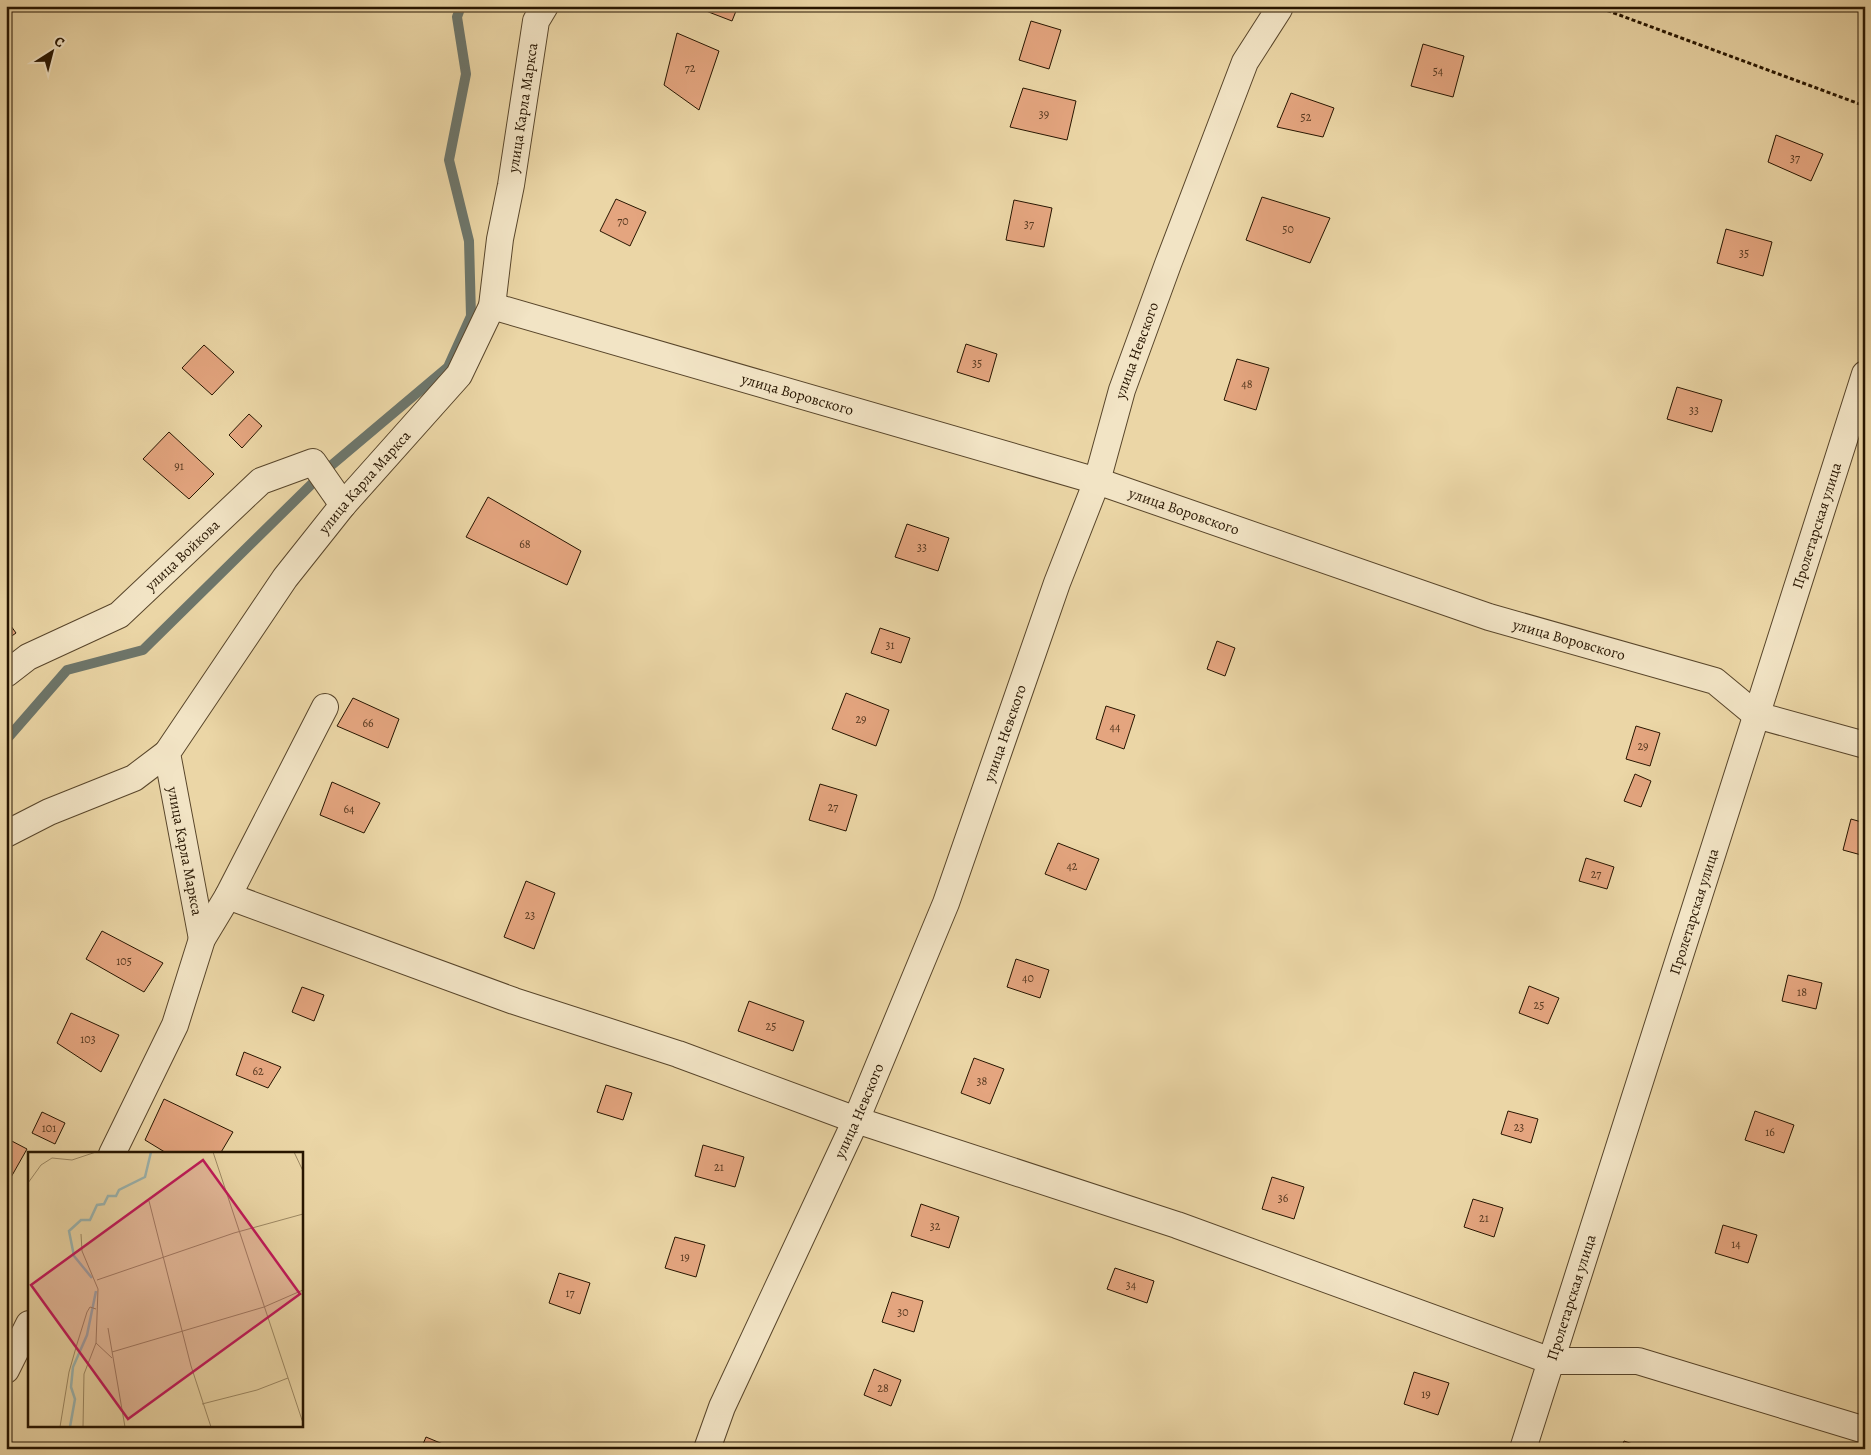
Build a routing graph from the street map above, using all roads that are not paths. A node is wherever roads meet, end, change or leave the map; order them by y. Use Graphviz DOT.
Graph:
graph roads {
  1 [pos="545,6"];
  2 [pos="1278,9"];
  3 [pos="492,306"];
  4 [pos="1865,374"];
  5 [pos="1097,481"];
  6 [pos="338,499"];
  7 [pos="6,674"];
  8 [pos="325,707"];
  9 [pos="1756,715"];
  10 [pos="1865,745"];
  11 [pos="167,753"];
  12 [pos="6,834"];
  13 [pos="228,896"];
  14 [pos="202,939"];
  15 [pos="856,1120"];
  16 [pos="113,1152"];
  17 [pos="28,1326"];
  18 [pos="1551,1361"];
  19 [pos="6,1370"];
  20 [pos="1865,1430"];
  21 [pos="707,1449"];
  22 [pos="1523,1449"];
  1 -- 3 [label="street, улица Карла Маркса"];
  2 -- 5 [label="street, улица Невского"];
  3 -- 5 [label="street, улица Воровского"];
  3 -- 6 [label="street, улица Карла Маркса"];
  4 -- 9 [label="street, Пролетарская улица"];
  5 -- 9 [label="street, улица Воровского"];
  5 -- 15 [label="street, улица Невского"];
  6 -- 7 [label="street, улица Войкова"];
  6 -- 11 [label="street, улица Карла Маркса"];
  8 -- 13 [label="street, улица Карла Маркса"];
  9 -- 10 [label="street, улица Воровского"];
  9 -- 18 [label="street, Пролетарская улица"];
  11 -- 12 [label="street"];
  11 -- 14 [label="street, улица Карла Маркса"];
  13 -- 14 [label="street, улица Карла Маркса"];
  13 -- 15 [label="street"];
  14 -- 16 [label="street, улица Карла Маркса"];
  15 -- 18 [label="street"];
  15 -- 21 [label="street, улица Невского"];
  17 -- 19 [label="street"];
  18 -- 20 [label="street"];
  18 -- 22 [label="street, Пролетарская улица"];
}
